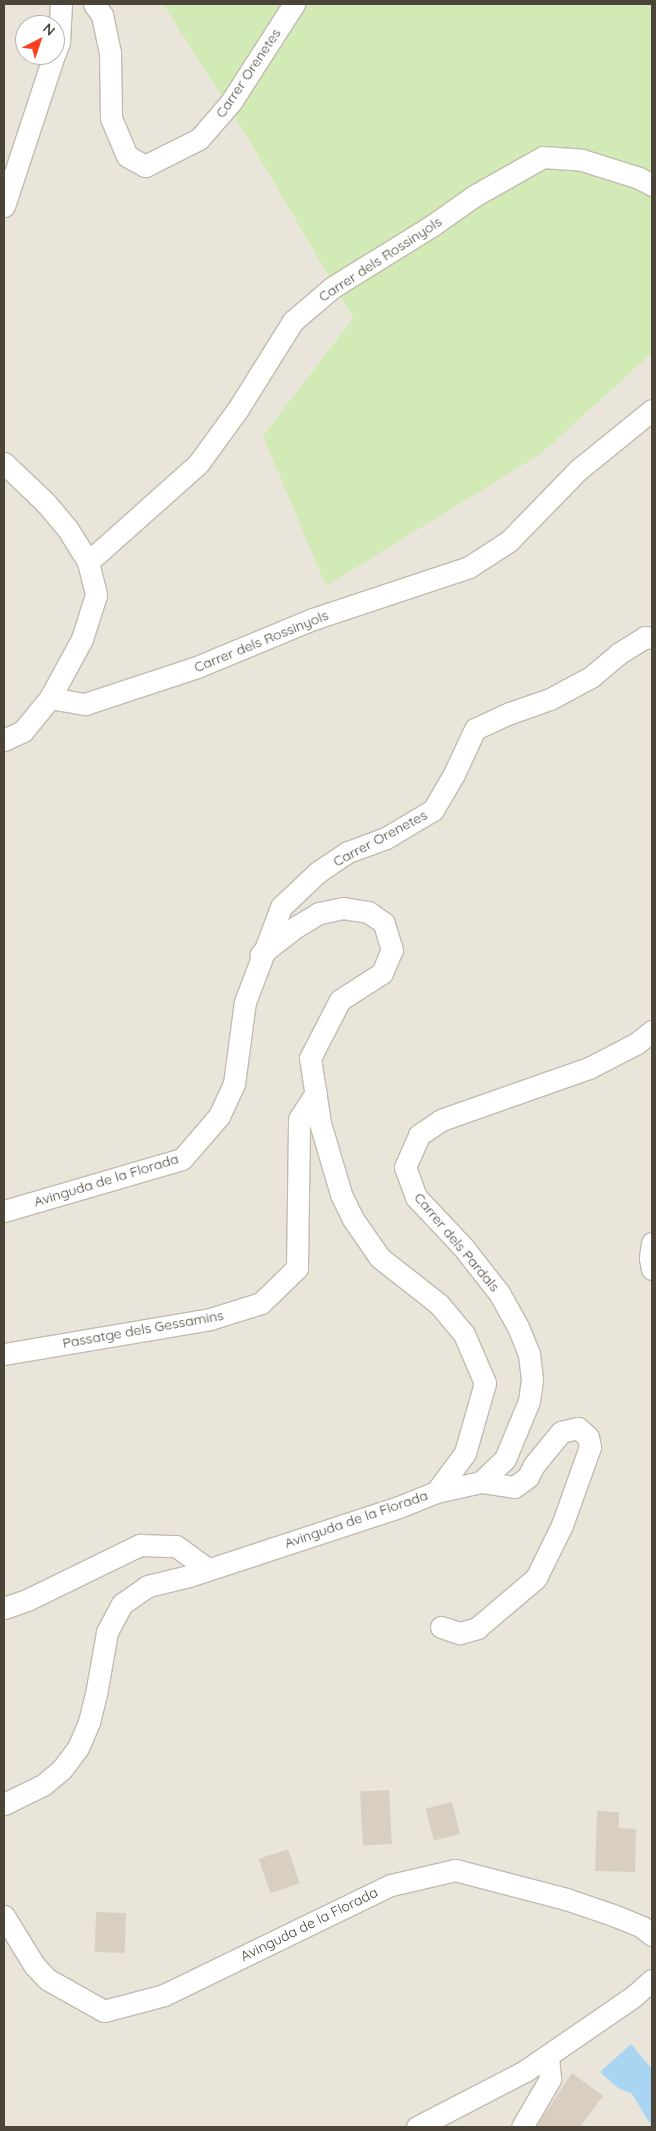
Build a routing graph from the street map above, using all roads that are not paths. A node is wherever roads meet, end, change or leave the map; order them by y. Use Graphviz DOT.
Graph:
graph roads {
  1 [pos="94,4"];
  2 [pos="294,4"];
  3 [pos="51,65"];
  4 [pos="652,185"];
  5 [pos="4,206"];
  6 [pos="652,410"];
  7 [pos="4,463"];
  8 [pos="88,562"];
  9 [pos="652,638"];
  10 [pos="50,698"];
  11 [pos="4,740"];
  12 [pos="261,954"];
  13 [pos="652,1031"];
  14 [pos="316,1093"];
  15 [pos="4,1211"];
  16 [pos="652,1243"];
  17 [pos="652,1269"];
  18 [pos="4,1354"];
  19 [pos="481,1482"];
  20 [pos="436,1492"];
  21 [pos="208,1570"];
  22 [pos="4,1608"];
  23 [pos="441,1627"];
  24 [pos="4,1804"];
  25 [pos="4,1916"];
  26 [pos="652,1935"];
  27 [pos="652,1980"];
  28 [pos="548,2055"];
  29 [pos="417,2127"];
  30 [pos="522,2127"];
  1 -- 2 [label="street, Carrer Orenetes"];
  3 -- 5 [label="street"];
  4 -- 8 [label="street, Carrer dels Rossinyols"];
  6 -- 10 [label="street, Carrer dels Rossinyols"];
  7 -- 8 [label="street"];
  8 -- 10 [label="street"];
  9 -- 12 [label="street, Carrer Orenetes"];
  10 -- 11 [label="street"];
  12 -- 14 [label="street, Avinguda de la Florada"];
  12 -- 15 [label="street, Avinguda de la Florada"];
  13 -- 19 [label="street, Carrer dels Pardals"];
  14 -- 18 [label="street, Passatge dels Gessamins"];
  14 -- 20 [label="street, Avinguda de la Florada"];
  16 -- 17 [label="street"];
  19 -- 20 [label="street"];
  19 -- 23 [label="street"];
  20 -- 21 [label="street, Avinguda de la Florada"];
  21 -- 22 [label="street"];
  21 -- 24 [label="street, Avinguda de la Florada"];
  25 -- 26 [label="street, Avinguda de la Florada"];
  27 -- 28 [label="street"];
  28 -- 29 [label="street"];
  28 -- 30 [label="street"];
}
